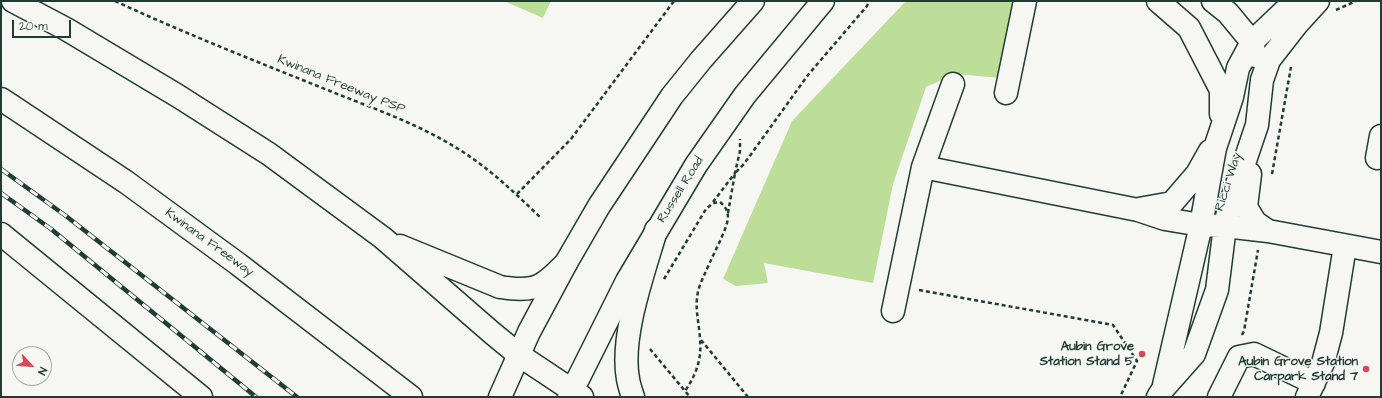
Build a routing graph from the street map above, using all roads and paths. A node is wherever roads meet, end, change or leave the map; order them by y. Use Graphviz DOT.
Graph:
graph roads {
  1 [pos="13,1"];
  2 [pos="115,1"];
  3 [pos="674,1"];
  4 [pos="753,1"];
  5 [pos="823,1"];
  6 [pos="869,1"];
  7 [pos="1025,1"];
  8 [pos="1158,1"];
  9 [pos="1213,1"];
  10 [pos="1295,1"];
  11 [pos="1318,1"];
  12 [pos="1252,42"];
  13 [pos="1262,80"];
  14 [pos="953,84"];
  15 [pos="1006,93"];
  16 [pos="1,99"];
  17 [pos="1222,130"];
  18 [pos="1381,136"];
  19 [pos="1377,158"];
  20 [pos="922,167"];
  21 [pos="735,173"];
  22 [pos="517,194"];
  23 [pos="712,203"];
  24 [pos="1138,210"];
  25 [pos="727,214"];
  26 [pos="540,218"];
  27 [pos="1201,225"];
  28 [pos="1225,226"];
  29 [pos="656,230"];
  30 [pos="1268,231"];
  31 [pos="1,234"];
  32 [pos="383,238"];
  33 [pos="1345,246"];
  34 [pos="1381,252"];
  35 [pos="566,263"];
  36 [pos="663,281"];
  37 [pos="899,286"];
  38 [pos="894,311"];
  39 [pos="700,340"];
  40 [pos="650,348"];
  41 [pos="519,354"];
  42 [pos="1311,390"];
  43 [pos="685,391"];
  44 [pos="1160,393"];
  45 [pos="574,395"];
  46 [pos="201,397"];
  47 [pos="411,397"];
  48 [pos="500,397"];
  49 [pos="633,397"];
  50 [pos="690,397"];
  51 [pos="748,397"];
  52 [pos="1120,397"];
  53 [pos="1219,397"];
  1 -- 32 [label="main road"];
  2 -- 22 [label="path, Kwinana Freeway PSP"];
  3 -- 22 [label="path"];
  4 -- 35 [label="main road"];
  5 -- 29 [label="main road, Russell Road"];
  6 -- 21 [label="path"];
  7 -- 15 [label="main road"];
  8 -- 17 [label="main road"];
  9 -- 12 [label="main road"];
  10 -- 12 [label="main road"];
  11 -- 13 [label="main road"];
  12 -- 13 [label="main road"];
  12 -- 17 [label="main road"];
  13 -- 27 [label="main road, Ricci Way"];
  13 -- 28 [label="main road"];
  13 -- 30 [label="main road"];
  14 -- 20 [label="main road"];
  16 -- 47 [label="main road, Kwinana Freeway"];
  17 -- 24 [label="main road, Ricci Way"];
  17 -- 27 [label="main road"];
  18 -- 19 [label="main road"];
  20 -- 24 [label="main road"];
  20 -- 37 [label="main road"];
  21 -- 23 [label="path"];
  21 -- 25 [label="path"];
  22 -- 26 [label="path, Kwinana Freeway PSP"];
  23 -- 25 [label="path"];
  23 -- 36 [label="path"];
  24 -- 27 [label="main road"];
  25 -- 39 [label="path"];
  27 -- 28 [label="main road"];
  27 -- 44 [label="main road"];
  28 -- 30 [label="main road"];
  28 -- 44 [label="main road"];
  29 -- 45 [label="main road, Russell Road"];
  29 -- 49 [label="main road"];
  30 -- 33 [label="main road"];
  31 -- 46 [label="main road"];
  32 -- 35 [label="main road"];
  32 -- 41 [label="main road"];
  33 -- 34 [label="main road"];
  33 -- 42 [label="main road"];
  35 -- 41 [label="main road"];
  37 -- 38 [label="main road"];
  37 -- 52 [label="path"];
  39 -- 43 [label="path"];
  39 -- 51 [label="path"];
  40 -- 43 [label="path"];
  41 -- 45 [label="main road"];
  41 -- 48 [label="main road"];
  42 -- 53 [label="main road"];
  43 -- 50 [label="path"];
}
